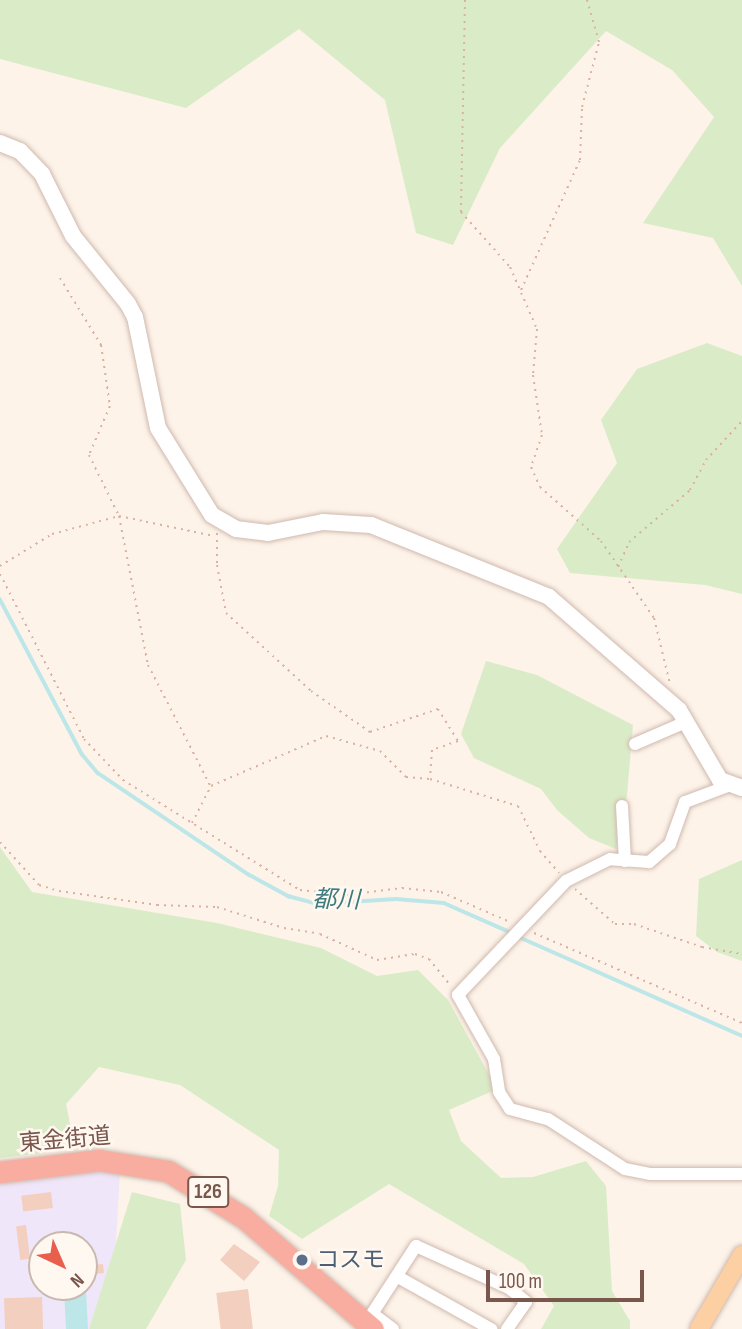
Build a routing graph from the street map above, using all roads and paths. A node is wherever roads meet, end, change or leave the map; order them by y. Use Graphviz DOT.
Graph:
graph roads {
  1 [pos="465,0"];
  2 [pos="587,0"];
  3 [pos="0,143"];
  4 [pos="60,278"];
  5 [pos="521,291"];
  6 [pos="742,421"];
  7 [pos="119,516"];
  8 [pos="0,566"];
  9 [pos="617,568"];
  10 [pos="0,574"];
  11 [pos="669,701"];
  12 [pos="686,722"];
  13 [pos="635,744"];
  14 [pos="430,779"];
  15 [pos="211,786"];
  16 [pos="735,787"];
  17 [pos="622,806"];
  18 [pos="192,823"];
  19 [pos="0,842"];
  20 [pos="625,862"];
  21 [pos="566,881"];
  22 [pos="522,928"];
  23 [pos="742,954"];
  24 [pos="458,995"];
  25 [pos="742,1023"];
  26 [pos="0,1172"];
  27 [pos="742,1174"];
  28 [pos="740,1262"];
  29 [pos="398,1277"];
  30 [pos="371,1322"];
  31 [pos="393,1329"];
  32 [pos="491,1329"];
  33 [pos="507,1329"];
  34 [pos="699,1329"];
  1 -- 5 [label="path"];
  2 -- 5 [label="path"];
  3 -- 11 [label="street"];
  4 -- 7 [label="path"];
  5 -- 9 [label="path"];
  6 -- 9 [label="path"];
  7 -- 8 [label="path"];
  7 -- 14 [label="path"];
  7 -- 15 [label="path"];
  9 -- 11 [label="path"];
  10 -- 18 [label="path"];
  11 -- 12 [label="street"];
  12 -- 13 [label="street"];
  12 -- 16 [label="street"];
  14 -- 15 [label="path"];
  14 -- 21 [label="path"];
  15 -- 18 [label="path"];
  16 -- 20 [label="street"];
  17 -- 20 [label="street"];
  18 -- 22 [label="path"];
  19 -- 24 [label="path"];
  20 -- 21 [label="street"];
  21 -- 22 [label="street"];
  21 -- 23 [label="path"];
  22 -- 24 [label="street"];
  22 -- 25 [label="path"];
  24 -- 27 [label="street"];
  26 -- 30 [label="highway, 東金街道 / 126"];
  28 -- 34 [label="main road"];
  29 -- 30 [label="street"];
  29 -- 32 [label="street"];
  29 -- 33 [label="street"];
  30 -- 31 [label="street"];
}
